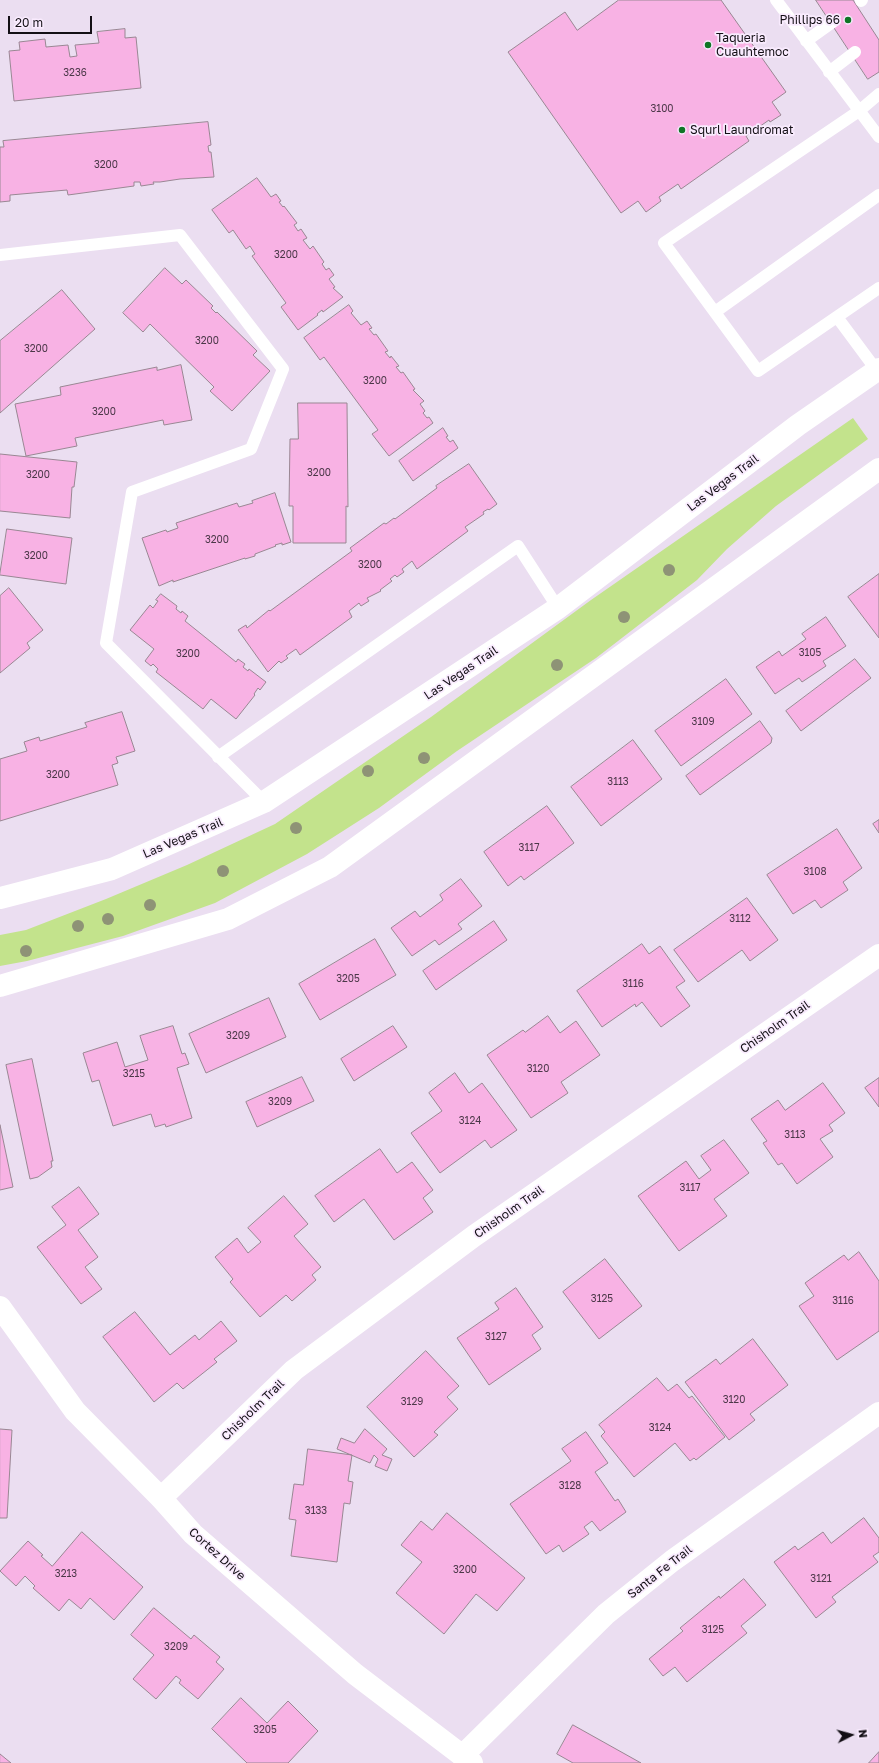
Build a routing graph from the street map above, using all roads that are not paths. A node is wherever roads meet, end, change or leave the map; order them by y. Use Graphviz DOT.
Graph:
graph roads {
  1 [pos="776,0"];
  2 [pos="834,21"];
  3 [pos="806,41"];
  4 [pos="855,52"];
  5 [pos="830,72"];
  6 [pos="879,94"];
  7 [pos="859,111"];
  8 [pos="879,137"];
  9 [pos="879,195"];
  10 [pos="0,255"];
  11 [pos="879,288"];
  12 [pos="716,312"];
  13 [pos="837,317"];
  14 [pos="878,371"];
  15 [pos="879,468"];
  16 [pos="558,608"];
  17 [pos="218,756"];
  18 [pos="264,802"];
  19 [pos="0,898"];
  20 [pos="879,955"];
  21 [pos="0,986"];
  22 [pos="0,1308"];
  23 [pos="879,1413"];
  24 [pos="161,1498"];
  25 [pos="467,1760"];
  1 -- 3 [label="lane"];
  2 -- 3 [label="lane"];
  3 -- 5 [label="lane"];
  4 -- 5 [label="lane"];
  5 -- 7 [label="lane"];
  6 -- 7 [label="lane"];
  7 -- 8 [label="lane"];
  7 -- 12 [label="lane"];
  9 -- 12 [label="lane"];
  10 -- 17 [label="lane"];
  11 -- 13 [label="lane"];
  12 -- 13 [label="lane"];
  13 -- 14 [label="lane"];
  14 -- 16 [label="street, Las Vegas Trail"];
  15 -- 21 [label="street"];
  16 -- 17 [label="lane"];
  16 -- 18 [label="street, Las Vegas Trail"];
  17 -- 18 [label="lane"];
  18 -- 19 [label="street, Las Vegas Trail"];
  20 -- 24 [label="street, Chisholm Trail"];
  22 -- 24 [label="street, Cortez Drive"];
  23 -- 25 [label="street, Santa Fe Trail"];
  24 -- 25 [label="street, Cortez Drive"];
}
